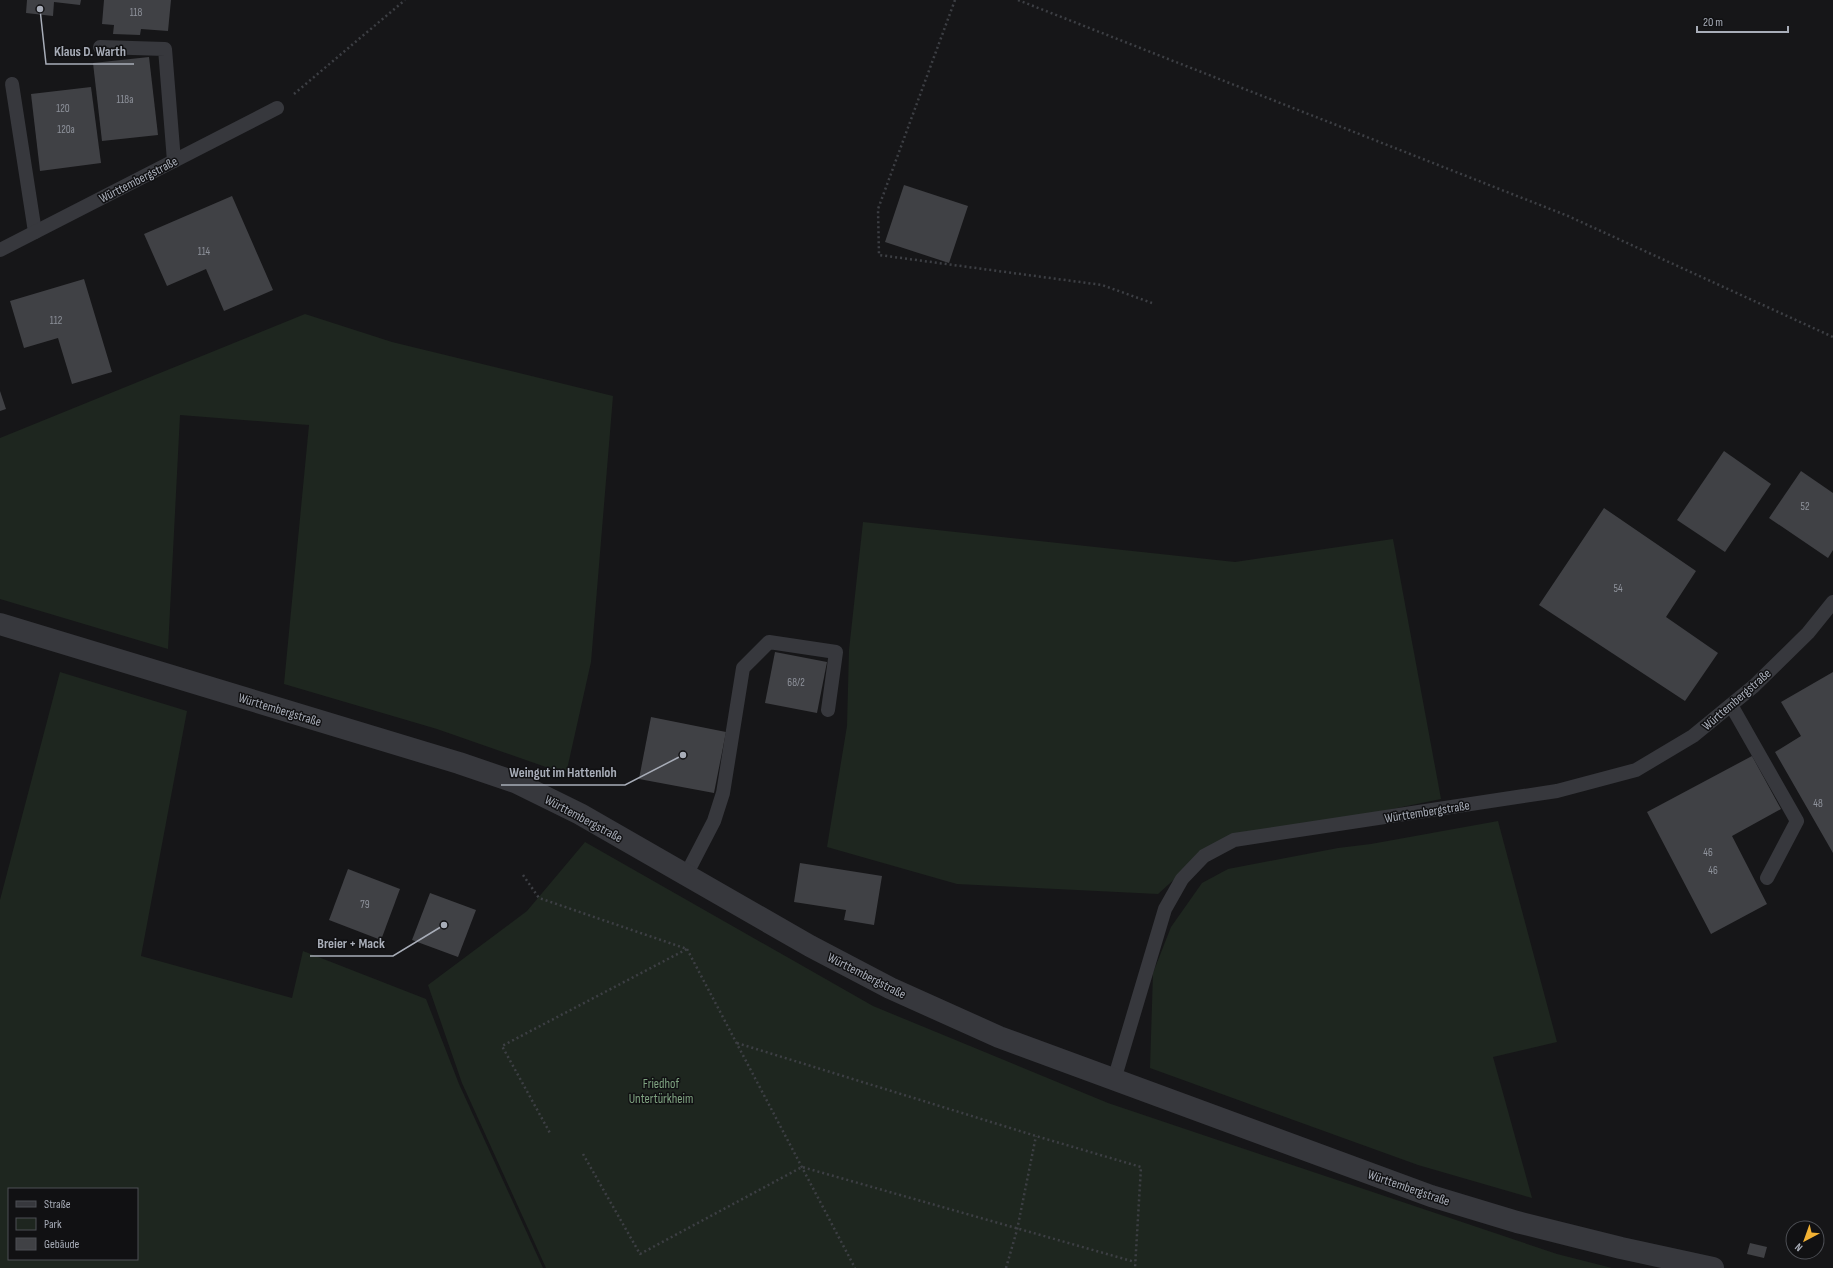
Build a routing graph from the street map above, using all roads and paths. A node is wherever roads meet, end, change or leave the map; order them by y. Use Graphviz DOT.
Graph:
graph roads {
  1 [pos="405,0"];
  2 [pos="955,0"];
  3 [pos="1018,0"];
  4 [pos="100,46"];
  5 [pos="12,84"];
  6 [pos="277,108"];
  7 [pos="174,161"];
  8 [pos="35,232"];
  9 [pos="0,250"];
  10 [pos="1152,303"];
  11 [pos="1833,337"];
  12 [pos="1833,602"];
  13 [pos="0,624"];
  14 [pos="1731,705"];
  15 [pos="828,710"];
  16 [pos="523,875"];
  17 [pos="686,875"];
  18 [pos="1767,878"];
  19 [pos="687,949"];
  20 [pos="736,1043"];
  21 [pos="1114,1080"];
  22 [pos="550,1133"];
  23 [pos="1036,1136"];
  24 [pos="583,1154"];
  25 [pos="802,1167"];
  26 [pos="1017,1230"];
  27 [pos="1135,1262"];
  28 [pos="856,1268"];
  29 [pos="1006,1268"];
  30 [pos="1136,1268"];
  31 [pos="1713,1268"];
  1 -- 6 [label="path"];
  2 -- 10 [label="path"];
  3 -- 11 [label="path"];
  4 -- 7 [label="lane"];
  5 -- 8 [label="lane"];
  6 -- 7 [label="lane, Württembergstraße"];
  7 -- 8 [label="lane, Württembergstraße"];
  8 -- 9 [label="lane, Württembergstraße"];
  12 -- 14 [label="lane, Württembergstraße"];
  13 -- 17 [label="street, Württembergstraße"];
  14 -- 18 [label="lane"];
  14 -- 21 [label="lane, Württembergstraße"];
  15 -- 17 [label="lane"];
  16 -- 19 [label="path"];
  17 -- 21 [label="street, Württembergstraße"];
  19 -- 20 [label="path"];
  19 -- 22 [label="path"];
  20 -- 23 [label="path"];
  20 -- 25 [label="path"];
  21 -- 31 [label="street, Württembergstraße"];
  23 -- 26 [label="path"];
  23 -- 27 [label="path"];
  24 -- 25 [label="path"];
  25 -- 26 [label="path"];
  25 -- 28 [label="path"];
  26 -- 27 [label="path"];
  26 -- 29 [label="path"];
  27 -- 30 [label="path"];
}
